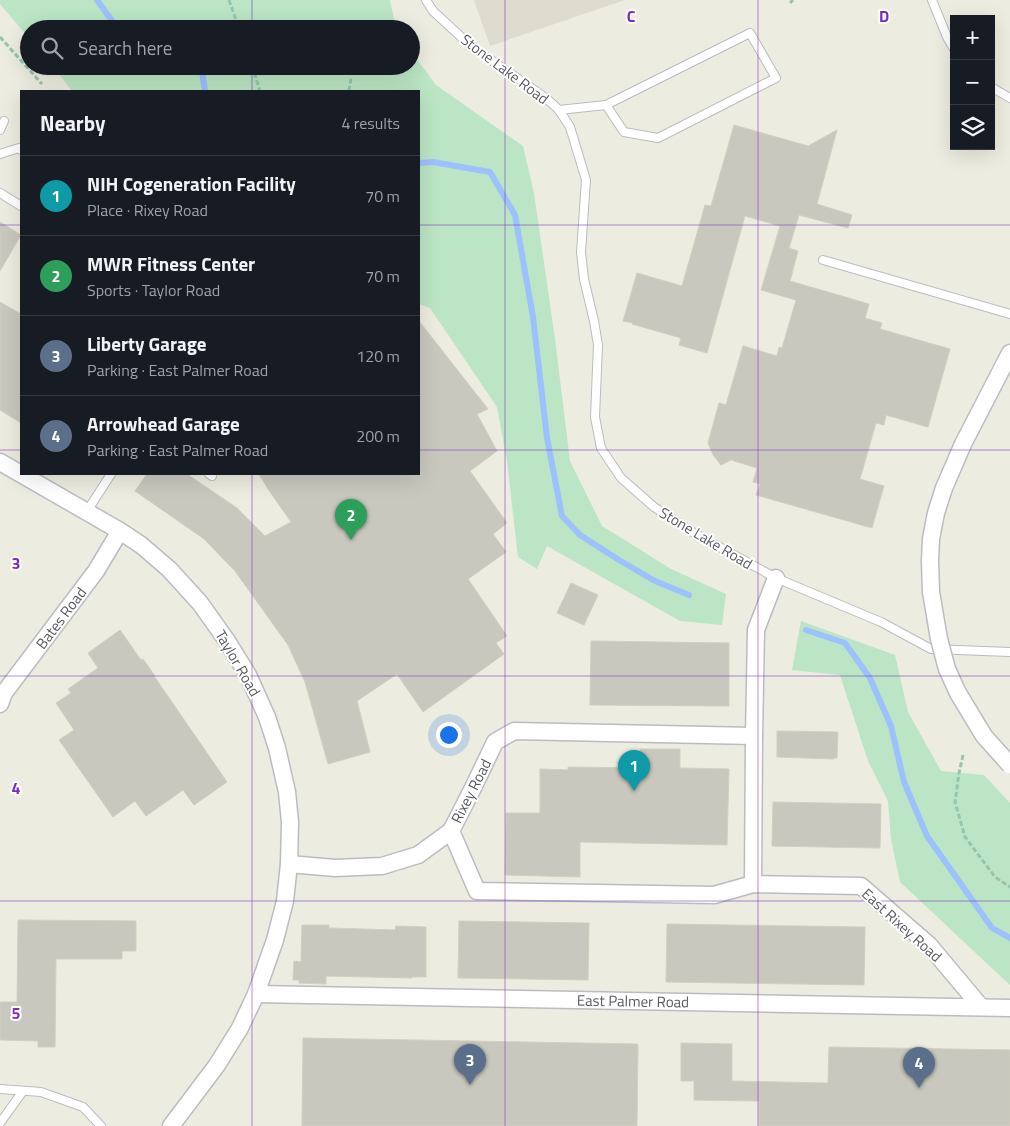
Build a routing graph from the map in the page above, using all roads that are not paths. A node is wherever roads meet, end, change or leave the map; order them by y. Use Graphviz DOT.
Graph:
graph roads {
  1 [pos="426,0"];
  2 [pos="932,0"];
  3 [pos="950,44"];
  4 [pos="995,89"];
  5 [pos="1010,98"];
  6 [pos="606,105"];
  7 [pos="558,110"];
  8 [pos="4,122"];
  9 [pos="0,130"];
  10 [pos="20,149"];
  11 [pos="0,154"];
  12 [pos="0,193"];
  13 [pos="20,205"];
  14 [pos="824,260"];
  15 [pos="1010,314"];
  16 [pos="1010,353"];
  17 [pos="0,462"];
  18 [pos="20,474"];
  19 [pos="22,475"];
  20 [pos="110,475"];
  21 [pos="88,513"];
  22 [pos="120,532"];
  23 [pos="776,578"];
  24 [pos="1010,652"];
  25 [pos="0,704"];
  26 [pos="754,736"];
  27 [pos="1010,766"];
  28 [pos="451,831"];
  29 [pos="289,864"];
  30 [pos="753,884"];
  31 [pos="714,896"];
  32 [pos="256,994"];
  33 [pos="980,1007"];
  34 [pos="1010,1008"];
  35 [pos="0,1089"];
  36 [pos="23,1091"];
  37 [pos="0,1123"];
  38 [pos="101,1126"];
  39 [pos="171,1126"];
  1 -- 7 [label="lane, Stone Lake Road"];
  2 -- 3 [label="lane"];
  4 -- 5 [label="lane"];
  6 -- 6 [label="lane"];
  6 -- 7 [label="lane"];
  7 -- 23 [label="lane, Stone Lake Road"];
  8 -- 9 [label="lane"];
  10 -- 11 [label="lane"];
  12 -- 13 [label="lane"];
  14 -- 15 [label="lane"];
  16 -- 27 [label="street, bridge"];
  17 -- 18 [label="street, Taylor Road"];
  19 -- 21 [label="street, Taylor Road"];
  20 -- 21 [label="lane"];
  21 -- 22 [label="street, Taylor Road"];
  22 -- 25 [label="street, Bates Road"];
  22 -- 29 [label="street, Taylor Road"];
  23 -- 24 [label="lane, Stone Lake Road"];
  23 -- 26 [label="street"];
  26 -- 28 [label="street, Rixey Road"];
  26 -- 30 [label="street"];
  28 -- 29 [label="street"];
  28 -- 31 [label="street, Rixey Road"];
  29 -- 32 [label="street, Taylor Road"];
  30 -- 31 [label="street, East Rixey Road"];
  30 -- 33 [label="street, East Rixey Road"];
  32 -- 33 [label="street, East Palmer Road"];
  32 -- 39 [label="street, Taylor Road"];
  33 -- 34 [label="street, East Palmer Road"];
  35 -- 36 [label="lane"];
  36 -- 37 [label="lane"];
  36 -- 38 [label="lane"];
}
